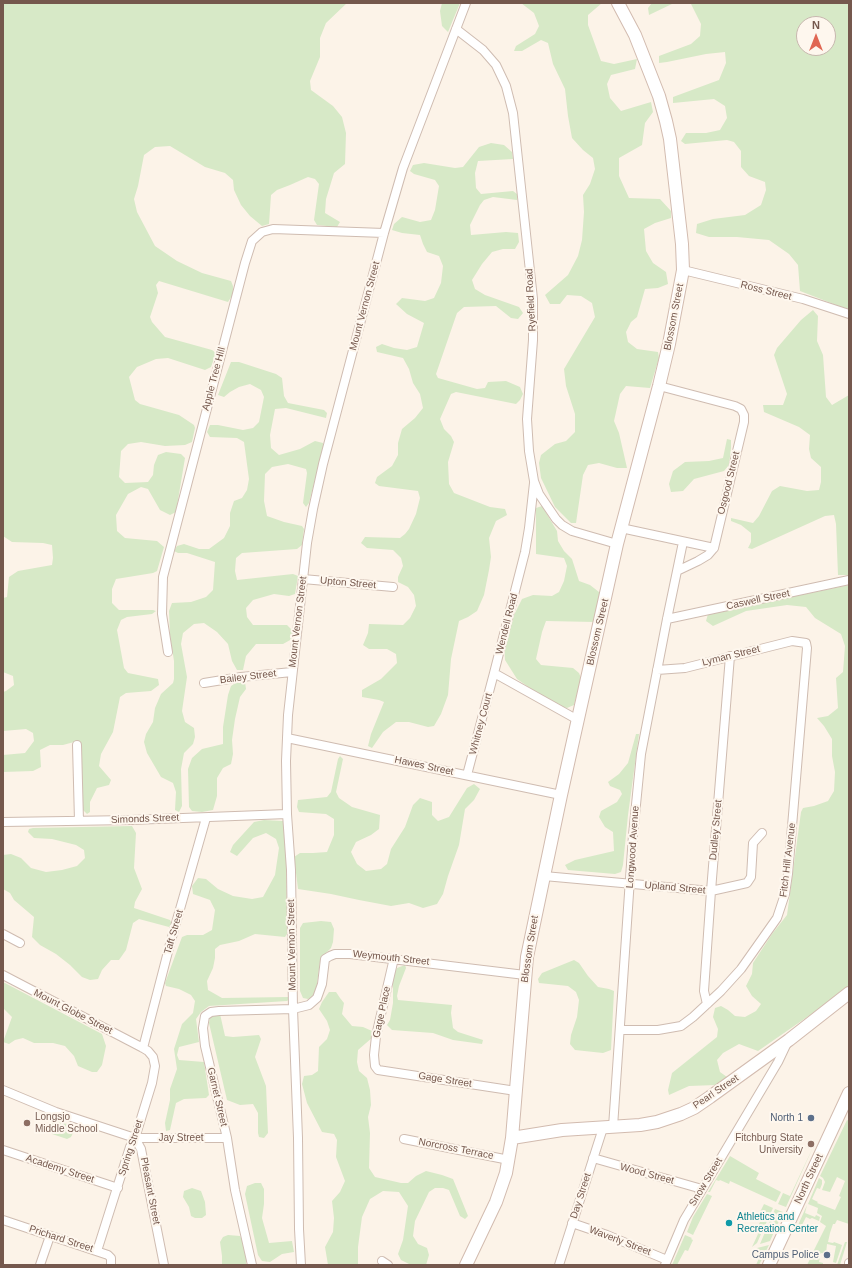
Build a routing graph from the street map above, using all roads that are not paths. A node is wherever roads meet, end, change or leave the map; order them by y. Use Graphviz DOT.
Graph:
graph roads {
  1 [pos="466,3"];
  2 [pos="618,3"];
  3 [pos="456,29"];
  4 [pos="384,233"];
  5 [pos="683,270"];
  6 [pos="849,314"];
  7 [pos="659,386"];
  8 [pos="534,481"];
  9 [pos="621,528"];
  10 [pos="683,542"];
  11 [pos="617,544"];
  12 [pos="714,548"];
  13 [pos="678,571"];
  14 [pos="303,579"];
  15 [pos="849,580"];
  16 [pos="393,587"];
  17 [pos="666,619"];
  18 [pos="806,643"];
  19 [pos="168,652"];
  20 [pos="730,656"];
  21 [pos="657,670"];
  22 [pos="292,672"];
  23 [pos="494,673"];
  24 [pos="204,683"];
  25 [pos="578,720"];
  26 [pos="287,738"];
  27 [pos="77,745"];
  28 [pos="467,775"];
  29 [pos="561,795"];
  30 [pos="287,814"];
  31 [pos="206,818"];
  32 [pos="79,821"];
  33 [pos="3,822"];
  34 [pos="762,833"];
  35 [pos="544,876"];
  36 [pos="630,884"];
  37 [pos="711,891"];
  38 [pos="3,934"];
  39 [pos="20,943"];
  40 [pos="394,958"];
  41 [pos="525,975"];
  42 [pos="3,976"];
  43 [pos="849,993"];
  44 [pos="707,1004"];
  45 [pos="293,1009"];
  46 [pos="621,1030"];
  47 [pos="789,1040"];
  48 [pos="143,1048"];
  49 [pos="375,1066"];
  50 [pos="3,1090"];
  51 [pos="516,1091"];
  52 [pos="849,1093"];
  53 [pos="608,1127"];
  54 [pos="135,1138"];
  55 [pos="227,1138"];
  56 [pos="512,1138"];
  57 [pos="404,1139"];
  58 [pos="3,1150"];
  59 [pos="593,1158"];
  60 [pos="509,1160"];
  61 [pos="118,1188"];
  62 [pos="702,1189"];
  63 [pos="3,1220"];
  64 [pos="572,1223"];
  65 [pos="50,1236"];
  66 [pos="97,1251"];
  67 [pos="666,1262"];
  68 [pos="40,1265"];
  69 [pos="111,1265"];
  70 [pos="164,1265"];
  71 [pos="252,1265"];
  72 [pos="301,1265"];
  73 [pos="466,1265"];
  74 [pos="560,1265"];
  75 [pos="769,1265"];
  1 -- 3 [label="street, Mount Vernon Street"];
  2 -- 5 [label="street, Blossom Street"];
  3 -- 4 [label="street, Mount Vernon Street"];
  3 -- 8 [label="street, Ryefield Road"];
  4 -- 14 [label="street, Mount Vernon Street"];
  4 -- 19 [label="street, Apple Tree Hill"];
  5 -- 6 [label="street, Ross Street"];
  5 -- 7 [label="street, Blossom Street"];
  7 -- 9 [label="street, Blossom Street"];
  7 -- 12 [label="street, Osgood Street"];
  8 -- 11 [label="street, Ryefield Road"];
  8 -- 23 [label="street, Wendell Road"];
  9 -- 10 [label="street"];
  9 -- 11 [label="street, Blossom Street"];
  10 -- 12 [label="street"];
  10 -- 13 [label="street, Longwood Avenue"];
  11 -- 25 [label="street, Blossom Street"];
  12 -- 13 [label="street"];
  13 -- 17 [label="street, Longwood Avenue"];
  14 -- 16 [label="street, Upton Street"];
  14 -- 22 [label="street, Mount Vernon Street"];
  15 -- 17 [label="street, Caswell Street"];
  17 -- 21 [label="street, Longwood Avenue"];
  18 -- 20 [label="street, Lyman Street"];
  18 -- 44 [label="street, Fitch Hill Avenue"];
  20 -- 21 [label="street, Lyman Street"];
  20 -- 37 [label="street, Dudley Street"];
  21 -- 36 [label="street, Longwood Avenue"];
  22 -- 24 [label="street, Bailey Street"];
  22 -- 26 [label="street, Mount Vernon Street"];
  23 -- 25 [label="street"];
  23 -- 28 [label="street, Whitney Court"];
  25 -- 29 [label="street, Blossom Street"];
  26 -- 28 [label="street, Hawes Street"];
  26 -- 30 [label="street, Mount Vernon Street"];
  27 -- 32 [label="street"];
  28 -- 29 [label="street, Hawes Street"];
  29 -- 35 [label="street, Blossom Street"];
  30 -- 31 [label="street, Simonds Street"];
  30 -- 45 [label="street, Mount Vernon Street"];
  31 -- 32 [label="street, Simonds Street"];
  31 -- 48 [label="street, Taft Street"];
  32 -- 33 [label="street, Simonds Street"];
  34 -- 37 [label="street, Upland Street"];
  35 -- 36 [label="street, Upland Street"];
  35 -- 41 [label="street, Blossom Street"];
  36 -- 37 [label="street, Upland Street"];
  36 -- 46 [label="street, Longwood Avenue"];
  37 -- 44 [label="street, Dudley Street"];
  38 -- 39 [label="street"];
  40 -- 41 [label="street, Weymouth Street"];
  40 -- 45 [label="street, Weymouth Street"];
  40 -- 49 [label="street, Gage Place"];
  41 -- 51 [label="street, Blossom Street"];
  42 -- 48 [label="street, Mount Globe Street"];
  43 -- 47 [label="street, Pearl Street"];
  44 -- 46 [label="street, Fitch Hill Avenue"];
  45 -- 55 [label="street, Garnet Street"];
  45 -- 72 [label="street, Mount Vernon Street"];
  46 -- 53 [label="street, Longwood Avenue"];
  47 -- 53 [label="street, Pearl Street"];
  47 -- 62 [label="street, Snow Street"];
  48 -- 54 [label="street, Spring Street"];
  49 -- 51 [label="street, Gage Street"];
  50 -- 54 [label="street"];
  51 -- 56 [label="street, Blossom Street"];
  52 -- 75 [label="street, North Street"];
  53 -- 56 [label="street, Pearl Street"];
  53 -- 59 [label="street, Day Street"];
  54 -- 55 [label="street, Jay Street"];
  54 -- 61 [label="street, Spring Street"];
  54 -- 70 [label="street, Pleasant Street"];
  55 -- 71 [label="street, Garnet Street"];
  56 -- 60 [label="street, Blossom Street"];
  57 -- 60 [label="street, Norcross Terrace"];
  58 -- 61 [label="street, Academy Street"];
  59 -- 62 [label="street, Wood Street"];
  59 -- 64 [label="street, Day Street"];
  60 -- 73 [label="street, Blossom Street"];
  61 -- 66 [label="street, Spring Street"];
  62 -- 67 [label="street, Snow Street"];
  63 -- 65 [label="street, Prichard Street"];
  64 -- 67 [label="street, Waverly Street"];
  64 -- 74 [label="street, Day Street"];
  65 -- 66 [label="street, Prichard Street"];
  65 -- 68 [label="street"];
  66 -- 69 [label="street, Prichard Street"];
}
